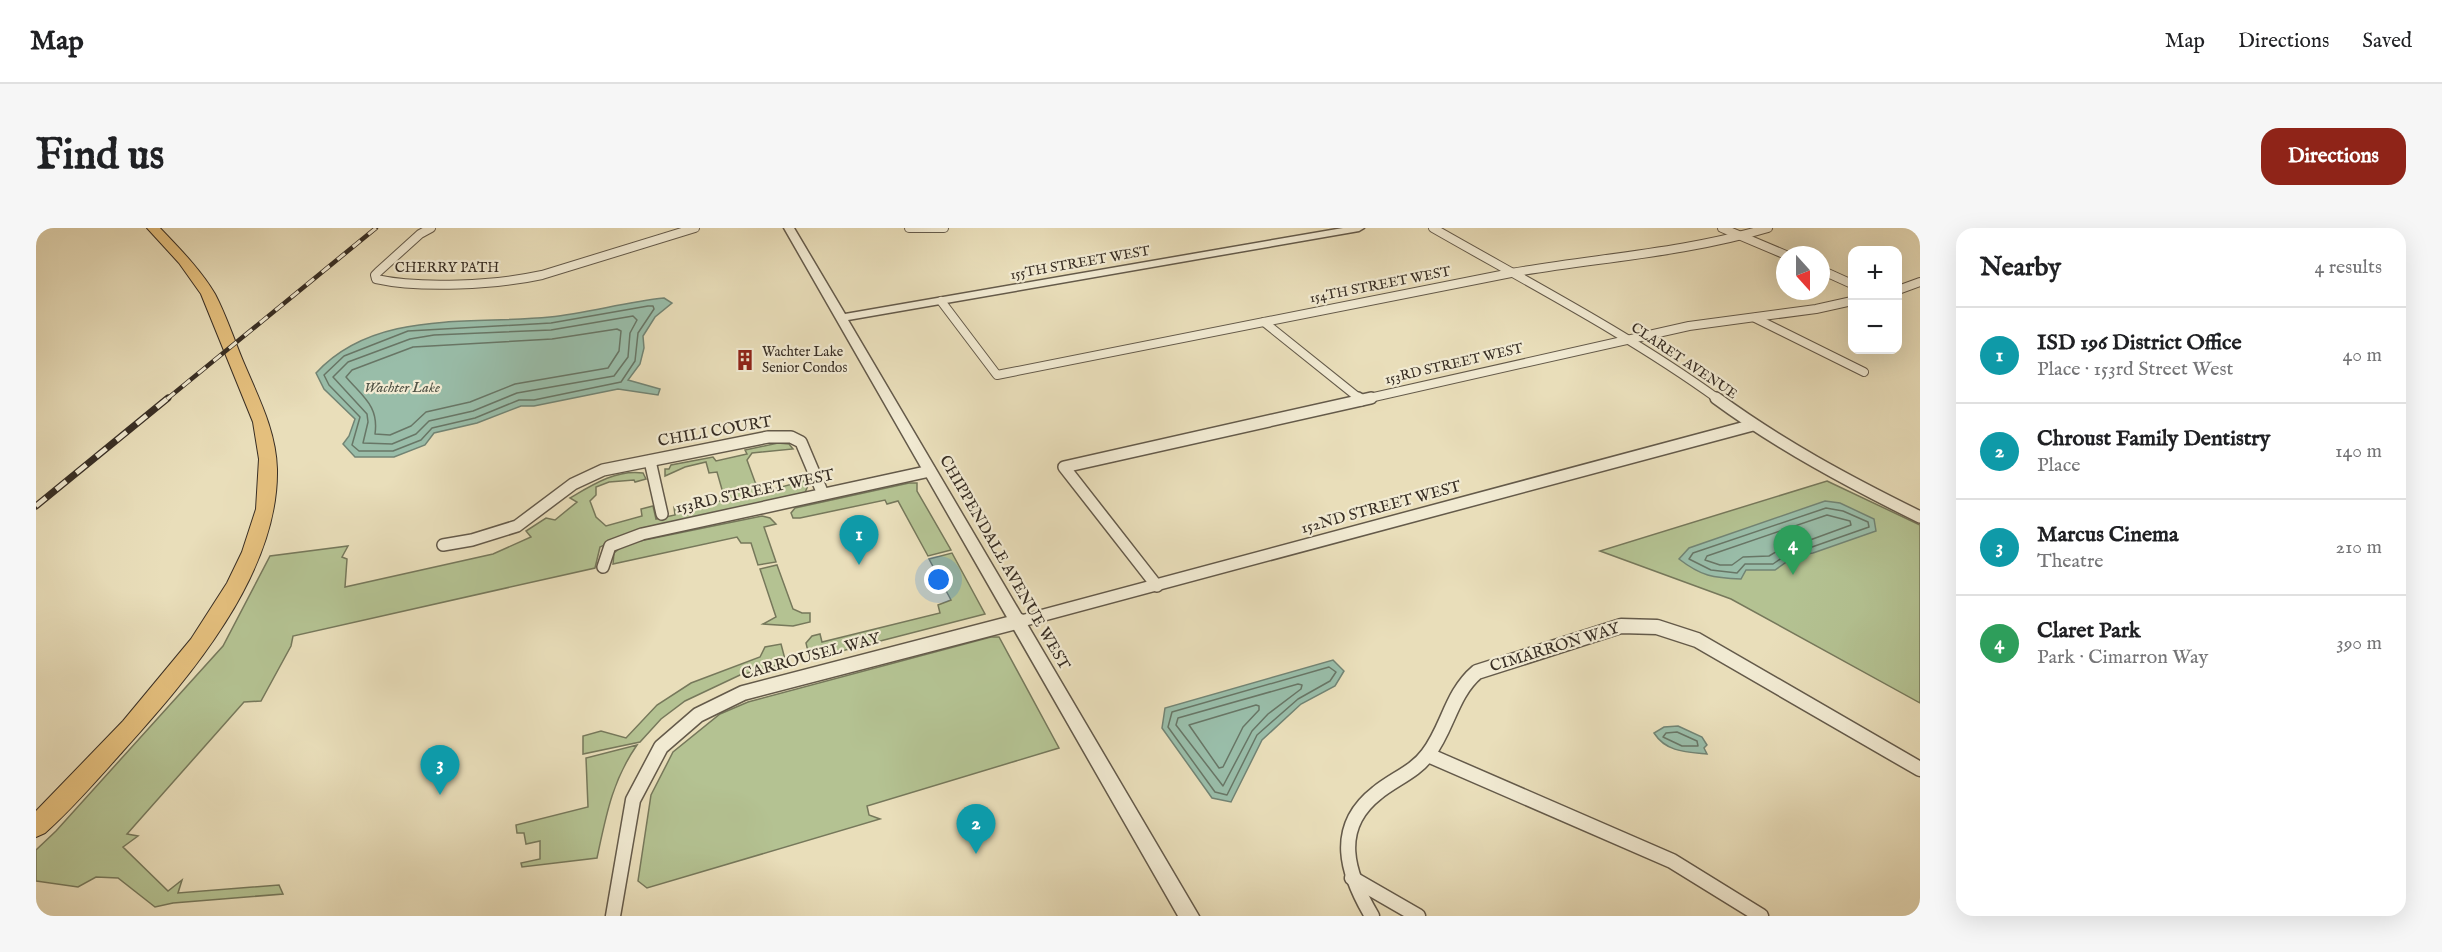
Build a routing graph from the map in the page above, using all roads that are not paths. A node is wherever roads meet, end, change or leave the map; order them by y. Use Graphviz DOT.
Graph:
graph roads {
  1 [pos="153,228"];
  2 [pos="431,228"];
  3 [pos="695,228"];
  4 [pos="789,228"];
  5 [pos="909,228"];
  6 [pos="944,228"];
  7 [pos="1359,228"];
  8 [pos="1432,228"];
  9 [pos="1722,228"];
  10 [pos="1768,228"];
  11 [pos="1743,236"];
  12 [pos="1776,251"];
  13 [pos="1511,273"];
  14 [pos="1830,274"];
  15 [pos="1848,282"];
  16 [pos="1920,282"];
  17 [pos="1902,289"];
  18 [pos="941,301"];
  19 [pos="1848,302"];
  20 [pos="841,318"];
  21 [pos="1754,318"];
  22 [pos="1264,322"];
  23 [pos="1629,339"];
  24 [pos="1864,372"];
  25 [pos="1361,400"];
  26 [pos="1753,425"];
  27 [pos="650,460"];
  28 [pos="930,471"];
  29 [pos="823,494"];
  30 [pos="662,514"];
  31 [pos="1920,517"];
  32 [pos="443,544"];
  33 [pos="603,567"];
  34 [pos="1157,586"];
  35 [pos="1017,621"];
  36 [pos="1428,755"];
  37 [pos="1920,769"];
  38 [pos="36,826"];
  39 [pos="1352,878"];
  40 [pos="613,916"];
  41 [pos="1189,916"];
  42 [pos="1372,916"];
  43 [pos="1418,916"];
  44 [pos="1761,916"];
  1 -- 38 [label="main road"];
  2 -- 3 [label="street, CHERRY PATH"];
  4 -- 20 [label="street, CHIPPENDALE AVENUE WEST"];
  5 -- 6 [label="street"];
  7 -- 18 [label="street, 155TH STREET WEST"];
  8 -- 13 [label="street, CLARET AVENUE"];
  9 -- 11 [label="street"];
  10 -- 11 [label="street, 154TH STREET WEST"];
  11 -- 12 [label="street"];
  11 -- 13 [label="street, 154TH STREET WEST"];
  13 -- 22 [label="street, 154TH STREET WEST"];
  13 -- 23 [label="street, CLARET AVENUE"];
  14 -- 15 [label="street"];
  16 -- 17 [label="street"];
  18 -- 20 [label="street, 155TH STREET WEST"];
  18 -- 22 [label="street, 154TH STREET WEST"];
  19 -- 21 [label="street, 153RD STREET WEST"];
  20 -- 28 [label="street, CHIPPENDALE AVENUE WEST"];
  21 -- 23 [label="street, 153RD STREET WEST"];
  21 -- 24 [label="street"];
  22 -- 25 [label="street"];
  23 -- 25 [label="street, 153RD STREET WEST"];
  23 -- 26 [label="street, CLARET AVENUE"];
  25 -- 34 [label="street, 153RD STREET WEST"];
  26 -- 31 [label="street, CLARET AVENUE"];
  26 -- 34 [label="street, 152ND STREET WEST"];
  27 -- 29 [label="street, CHILI COURT"];
  27 -- 30 [label="street, CHILI COURT"];
  27 -- 32 [label="street, CHILI COURT"];
  28 -- 29 [label="street, 153RD STREET WEST"];
  28 -- 35 [label="street, CHIPPENDALE AVENUE WEST"];
  29 -- 33 [label="street, 153RD STREET WEST"];
  34 -- 35 [label="street, 152ND STREET WEST"];
  35 -- 40 [label="street, CARROUSEL WAY"];
  35 -- 41 [label="street, CHIPPENDALE AVENUE WEST"];
  36 -- 37 [label="street, CIMARRON WAY"];
  36 -- 39 [label="street"];
  36 -- 44 [label="street"];
  39 -- 42 [label="street"];
  39 -- 43 [label="street"];
}
